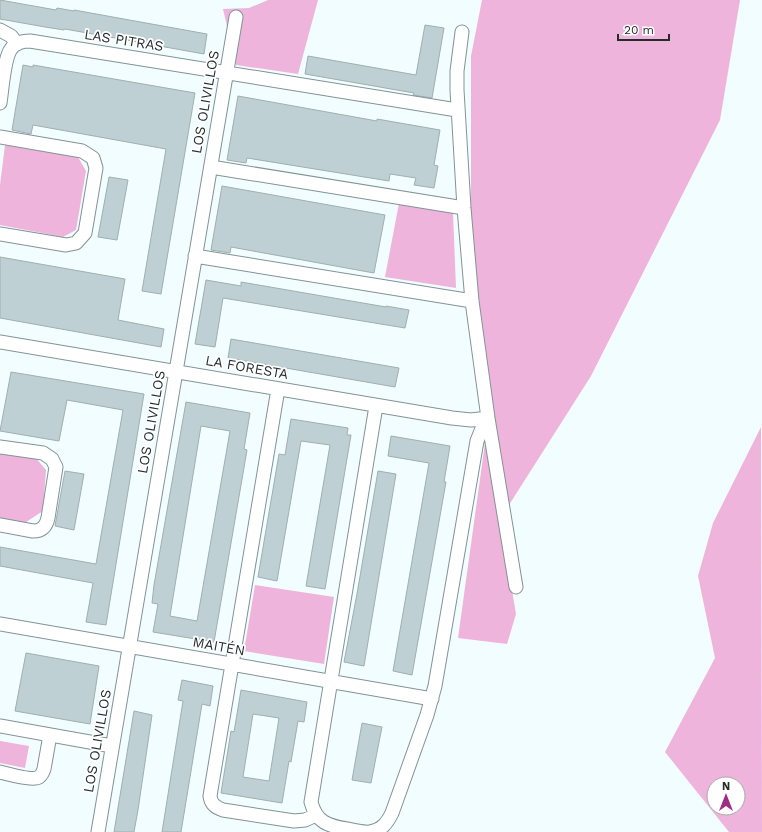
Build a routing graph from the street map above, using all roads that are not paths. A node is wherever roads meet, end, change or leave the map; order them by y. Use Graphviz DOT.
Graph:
graph roads {
  1 [pos="236,17"];
  2 [pos="0,30"];
  3 [pos="462,32"];
  4 [pos="17,44"];
  5 [pos="226,74"];
  6 [pos="0,103"];
  7 [pos="457,110"];
  8 [pos="0,137"];
  9 [pos="210,167"];
  10 [pos="464,208"];
  11 [pos="0,234"];
  12 [pos="195,256"];
  13 [pos="472,301"];
  14 [pos="0,342"];
  15 [pos="176,371"];
  16 [pos="278,389"];
  17 [pos="376,406"];
  18 [pos="488,418"];
  19 [pos="0,447"];
  20 [pos="0,526"];
  21 [pos="516,587"];
  22 [pos="0,624"];
  23 [pos="129,647"];
  24 [pos="232,664"];
  25 [pos="330,681"];
  26 [pos="432,699"];
  27 [pos="0,726"];
  28 [pos="50,735"];
  29 [pos="112,746"];
  30 [pos="0,772"];
  31 [pos="316,815"];
  32 [pos="98,832"];
  33 [pos="366,832"];
  34 [pos="370,832"];
  1 -- 5 [label="street, LOS OLIVILLOS"];
  2 -- 4 [label="street"];
  3 -- 7 [label="street"];
  4 -- 5 [label="street, LAS PITRAS"];
  4 -- 6 [label="street"];
  5 -- 7 [label="street, LAS PITRAS"];
  5 -- 9 [label="street, LOS OLIVILLOS"];
  7 -- 10 [label="street"];
  8 -- 11 [label="street"];
  9 -- 10 [label="street"];
  9 -- 12 [label="street, LOS OLIVILLOS"];
  10 -- 13 [label="street"];
  12 -- 13 [label="street"];
  12 -- 15 [label="street, LOS OLIVILLOS"];
  13 -- 18 [label="street"];
  14 -- 15 [label="street, LA FORESTA"];
  15 -- 16 [label="street, LA FORESTA"];
  15 -- 23 [label="street, LOS OLIVILLOS"];
  16 -- 17 [label="street, LA FORESTA"];
  16 -- 24 [label="street"];
  17 -- 18 [label="street, LA FORESTA"];
  17 -- 25 [label="street"];
  18 -- 21 [label="street"];
  18 -- 26 [label="street"];
  19 -- 20 [label="street"];
  22 -- 23 [label="street, MAITÉN"];
  23 -- 24 [label="street, MAITÉN"];
  23 -- 29 [label="street, LOS OLIVILLOS"];
  24 -- 25 [label="street, MAITÉN"];
  24 -- 31 [label="street"];
  25 -- 26 [label="street, MAITÉN"];
  25 -- 31 [label="street"];
  26 -- 34 [label="street"];
  27 -- 28 [label="street"];
  28 -- 29 [label="street"];
  28 -- 30 [label="street"];
  29 -- 32 [label="street, LOS OLIVILLOS"];
  31 -- 33 [label="street"];
}
